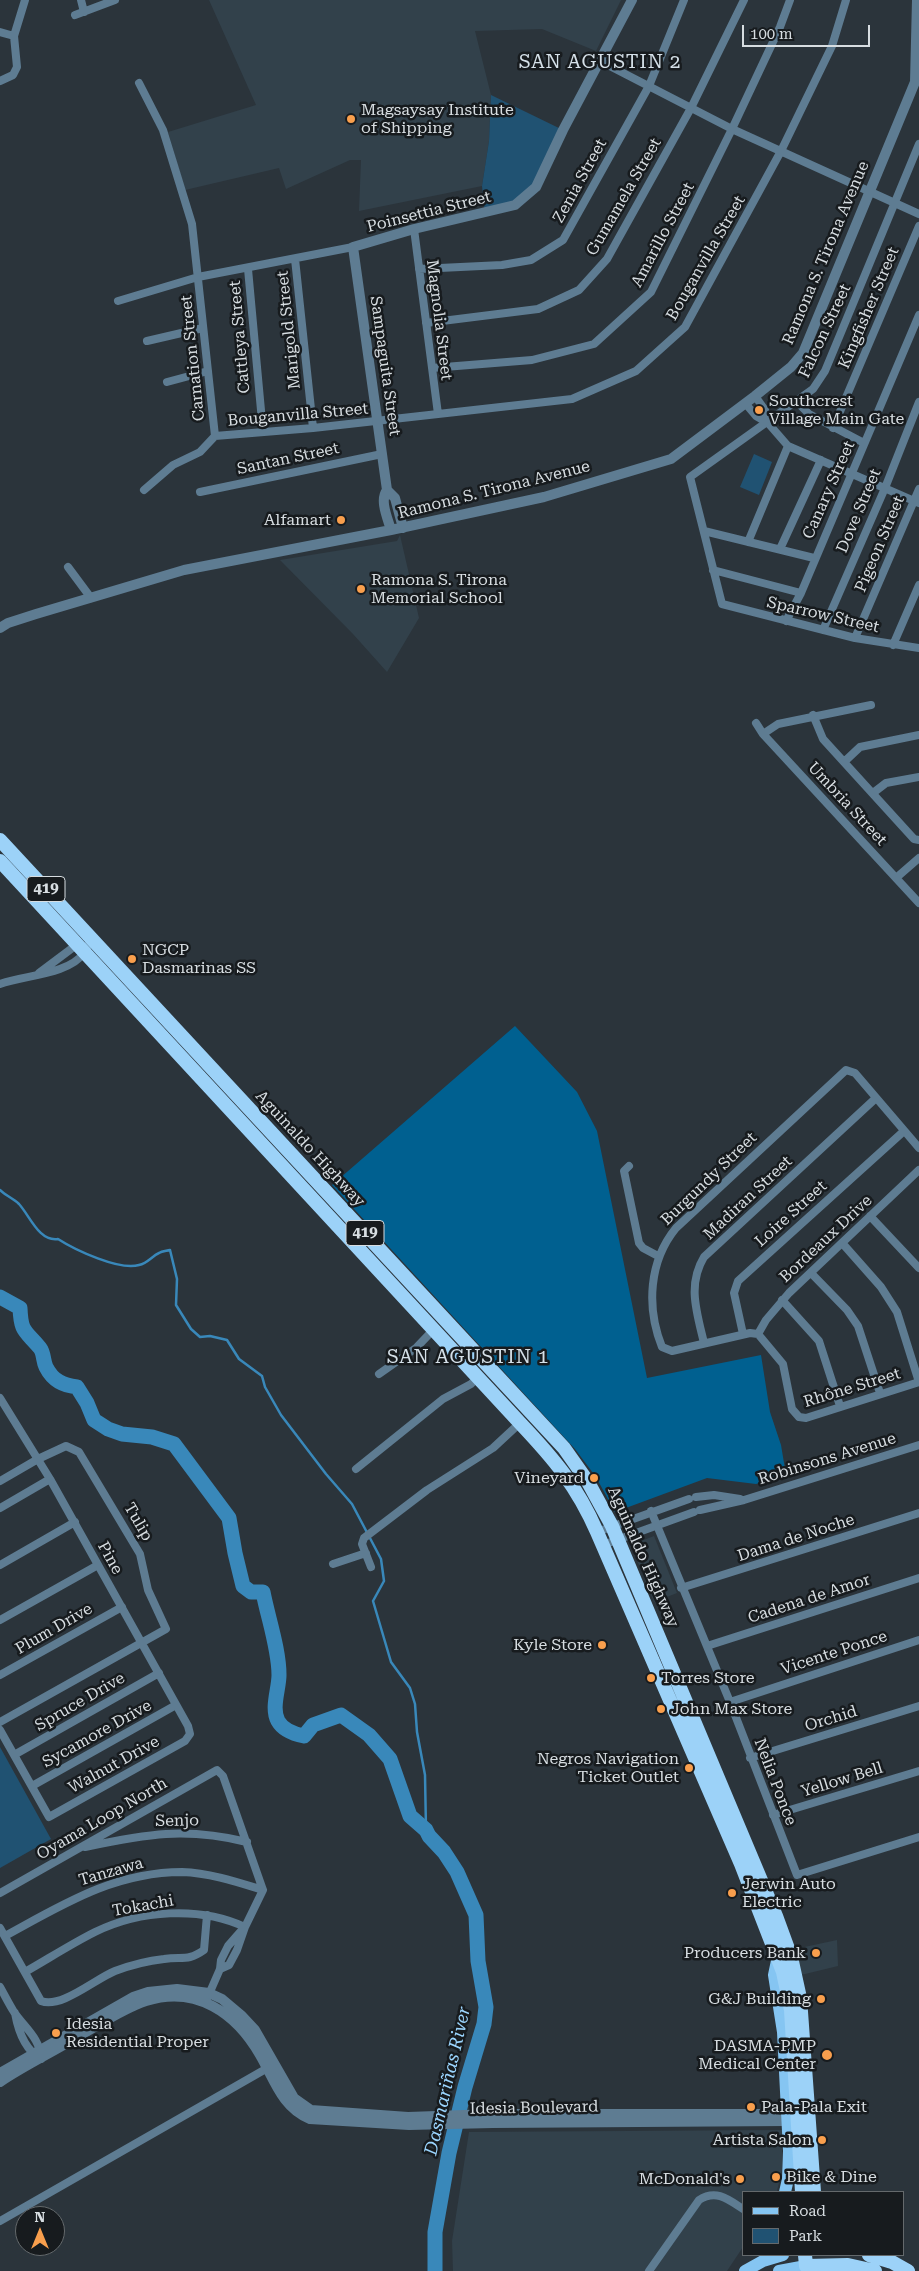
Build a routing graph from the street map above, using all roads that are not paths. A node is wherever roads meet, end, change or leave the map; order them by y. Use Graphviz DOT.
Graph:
graph roads {
  1 [pos="25,0"];
  2 [pos="82,0"];
  3 [pos="114,0"];
  4 [pos="632,0"];
  5 [pos="684,0"];
  6 [pos="744,0"];
  7 [pos="790,0"];
  8 [pos="846,0"];
  9 [pos="917,0"];
  10 [pos="84,12"];
  11 [pos="75,15"];
  12 [pos="0,32"];
  13 [pos="14,36"];
  14 [pos="600,61"];
  15 [pos="0,81"];
  16 [pos="139,82"];
  17 [pos="649,86"];
  18 [pos="691,108"];
  19 [pos="732,129"];
  20 [pos="919,144"];
  21 [pos="781,151"];
  22 [pos="868,191"];
  23 [pos="894,203"];
  24 [pos="919,214"];
  25 [pos="919,226"];
  26 [pos="414,229"];
  27 [pos="354,247"];
  28 [pos="295,259"];
  29 [pos="419,268"];
  30 [pos="248,269"];
  31 [pos="198,278"];
  32 [pos="118,301"];
  33 [pos="919,316"];
  34 [pos="426,323"];
  35 [pos="203,328"];
  36 [pos="147,341"];
  37 [pos="432,368"];
  38 [pos="208,371"];
  39 [pos="168,382"];
  40 [pos="756,396"];
  41 [pos="797,402"];
  42 [pos="919,402"];
  43 [pos="745,403"];
  44 [pos="438,414"];
  45 [pos="378,421"];
  46 [pos="768,423"];
  47 [pos="313,428"];
  48 [pos="833,428"];
  49 [pos="263,432"];
  50 [pos="215,436"];
  51 [pos="864,443"];
  52 [pos="788,446"];
  53 [pos="382,454"];
  54 [pos="821,460"];
  55 [pos="851,475"];
  56 [pos="885,488"];
  57 [pos="919,489"];
  58 [pos="144,490"];
  59 [pos="387,490"];
  60 [pos="200,492"];
  61 [pos="916,502"];
  62 [pos="403,528"];
  63 [pos="391,530"];
  64 [pos="704,531"];
  65 [pos="748,542"];
  66 [pos="780,549"];
  67 [pos="814,558"];
  68 [pos="68,567"];
  69 [pos="713,570"];
  70 [pos="919,585"];
  71 [pos="801,593"];
  72 [pos="91,598"];
  73 [pos="786,621"];
  74 [pos="0,628"];
  75 [pos="823,630"];
  76 [pos="855,638"];
  77 [pos="893,645"];
  78 [pos="919,648"];
  79 [pos="872,705"];
  80 [pos="813,715"];
  81 [pos="756,723"];
  82 [pos="762,734"];
  83 [pos="919,735"];
  84 [pos="844,762"];
  85 [pos="919,777"];
  86 [pos="873,793"];
  87 [pos="0,840"];
  88 [pos="919,840"];
  89 [pos="919,858"];
  90 [pos="0,861"];
  91 [pos="896,878"];
  92 [pos="919,904"];
  93 [pos="91,938"];
  94 [pos="81,948"];
  95 [pos="37,974"];
  96 [pos="0,984"];
  97 [pos="876,1098"];
  98 [pos="904,1131"];
  99 [pos="919,1148"];
  100 [pos="629,1166"];
  101 [pos="919,1170"];
  102 [pos="870,1216"];
  103 [pos="370,1238"];
  104 [pos="842,1244"];
  105 [pos="358,1248"];
  106 [pos="658,1256"];
  107 [pos="919,1268"];
  108 [pos="811,1273"];
  109 [pos="782,1300"];
  110 [pos="445,1319"];
  111 [pos="434,1330"];
  112 [pos="743,1334"];
  113 [pos="758,1334"];
  114 [pos="704,1343"];
  115 [pos="489,1367"];
  116 [pos="379,1374"];
  117 [pos="478,1377"];
  118 [pos="919,1382"];
  119 [pos="880,1393"];
  120 [pos="0,1398"];
  121 [pos="840,1406"];
  122 [pos="531,1413"];
  123 [pos="520,1423"];
  124 [pos="919,1445"];
  125 [pos="38,1459"];
  126 [pos="356,1470"];
  127 [pos="50,1479"];
  128 [pos="0,1481"];
  129 [pos="744,1500"];
  130 [pos="0,1508"];
  131 [pos="651,1512"];
  132 [pos="919,1513"];
  133 [pos="75,1522"];
  134 [pos="612,1526"];
  135 [pos="657,1526"];
  136 [pos="600,1539"];
  137 [pos="618,1540"];
  138 [pos="366,1553"];
  139 [pos="333,1564"];
  140 [pos="0,1565"];
  141 [pos="98,1565"];
  142 [pos="371,1567"];
  143 [pos="919,1578"];
  144 [pos="682,1588"];
  145 [pos="122,1607"];
  146 [pos="0,1620"];
  147 [pos="919,1640"];
  148 [pos="141,1642"];
  149 [pos="707,1646"];
  150 [pos="159,1673"];
  151 [pos="0,1676"];
  152 [pos="730,1702"];
  153 [pos="176,1705"];
  154 [pos="919,1706"];
  155 [pos="0,1722"];
  156 [pos="0,1730"];
  157 [pos="190,1734"];
  158 [pos="14,1755"];
  159 [pos="750,1758"];
  160 [pos="919,1771"];
  161 [pos="32,1786"];
  162 [pos="773,1815"];
  163 [pos="919,1837"];
  164 [pos="247,1842"];
  165 [pos="79,1848"];
  166 [pos="263,1890"];
  167 [pos="0,1893"];
  168 [pos="207,1915"];
  169 [pos="246,1927"];
  170 [pos="0,1928"];
  171 [pos="5,1936"];
  172 [pos="778,1956"];
  173 [pos="25,1972"];
  174 [pos="0,1988"];
  175 [pos="207,1997"];
  176 [pos="38,2054"];
  177 [pos="271,2066"];
  178 [pos="0,2073"];
  179 [pos="0,2082"];
  180 [pos="788,2117"];
  181 [pos="800,2189"];
  182 [pos="785,2191"];
  183 [pos="814,2191"];
  184 [pos="742,2208"];
  185 [pos="0,2221"];
  186 [pos="751,2256"];
  187 [pos="780,2256"];
  188 [pos="872,2256"];
  189 [pos="806,2264"];
  190 [pos="821,2264"];
  191 [pos="649,2271"];
  192 [pos="740,2271"];
  193 [pos="745,2271"];
  194 [pos="779,2271"];
  195 [pos="874,2271"];
  196 [pos="908,2271"];
  1 -- 13 [label="street"];
  2 -- 10 [label="street"];
  3 -- 10 [label="street"];
  4 -- 14 [label="street, Poinsettia Street"];
  5 -- 17 [label="street, Zenia Street"];
  6 -- 18 [label="street, Gumamela Street"];
  7 -- 19 [label="street, Amarillo Street"];
  8 -- 21 [label="street, Bouganvilla Street"];
  9 -- 22 [label="street, Ramona S. Tirona Avenue"];
  10 -- 11 [label="street"];
  12 -- 13 [label="street"];
  13 -- 15 [label="street"];
  14 -- 17 [label="street"];
  14 -- 26 [label="street, Poinsettia Street"];
  16 -- 31 [label="street, Carnation Street"];
  17 -- 18 [label="street"];
  17 -- 29 [label="street, Zenia Street"];
  18 -- 19 [label="street"];
  18 -- 34 [label="street, Gumamela Street"];
  19 -- 21 [label="street"];
  19 -- 37 [label="street, Amarillo Street"];
  20 -- 23 [label="street, Falcon Street"];
  21 -- 22 [label="street"];
  21 -- 44 [label="street, Bouganvilla Street"];
  22 -- 23 [label="street"];
  22 -- 40 [label="street, Ramona S. Tirona Avenue"];
  23 -- 24 [label="street"];
  23 -- 41 [label="street, Falcon Street"];
  25 -- 48 [label="street, Kingfisher Street"];
  26 -- 27 [label="street, Poinsettia Street"];
  26 -- 29 [label="street, Magnolia Street"];
  27 -- 28 [label="street, Poinsettia Street"];
  27 -- 45 [label="street, Sampaguita Street"];
  28 -- 30 [label="street, Poinsettia Street"];
  28 -- 47 [label="street, Marigold Street"];
  29 -- 34 [label="street, Magnolia Street"];
  30 -- 31 [label="street, Poinsettia Street"];
  30 -- 49 [label="street, Cattleya Street"];
  31 -- 32 [label="street, Poinsettia Street"];
  31 -- 35 [label="street, Carnation Street"];
  33 -- 51 [label="street, Canary Street"];
  34 -- 37 [label="street, Magnolia Street"];
  35 -- 36 [label="street"];
  35 -- 38 [label="street, Carnation Street"];
  37 -- 44 [label="street, Magnolia Street"];
  38 -- 39 [label="street"];
  38 -- 50 [label="street, Carnation Street"];
  40 -- 43 [label="street, Ramona S. Tirona Avenue"];
  40 -- 46 [label="street"];
  41 -- 46 [label="street, Falcon Street"];
  41 -- 48 [label="street"];
  42 -- 56 [label="street, Dove Street"];
  43 -- 46 [label="street"];
  43 -- 62 [label="street, Ramona S. Tirona Avenue"];
  44 -- 45 [label="street, Bouganvilla Street"];
  45 -- 47 [label="street, Bouganvilla Street"];
  45 -- 53 [label="street, Sampaguita Street"];
  46 -- 52 [label="street"];
  46 -- 64 [label="street, Falcon Street"];
  47 -- 49 [label="street, Bouganvilla Street"];
  48 -- 51 [label="street"];
  49 -- 50 [label="street, Bouganvilla Street"];
  50 -- 58 [label="street"];
  51 -- 55 [label="street, Canary Street"];
  52 -- 54 [label="street"];
  52 -- 65 [label="street"];
  53 -- 59 [label="street, Sampaguita Street"];
  53 -- 60 [label="street, Santan Street"];
  54 -- 55 [label="street"];
  54 -- 66 [label="street"];
  55 -- 56 [label="street"];
  55 -- 67 [label="street, Canary Street"];
  56 -- 61 [label="street"];
  56 -- 75 [label="street, Dove Street"];
  57 -- 61 [label="street, Pigeon Street"];
  59 -- 62 [label="street, Sampaguita Street"];
  59 -- 63 [label="street, Sampaguita Street"];
  61 -- 76 [label="street, Pigeon Street"];
  62 -- 63 [label="street, Ramona S. Tirona Avenue"];
  63 -- 72 [label="street, Ramona S. Tirona Avenue"];
  64 -- 65 [label="street"];
  64 -- 69 [label="street"];
  65 -- 66 [label="street"];
  66 -- 67 [label="street"];
  67 -- 71 [label="street, Canary Street"];
  68 -- 72 [label="street"];
  69 -- 71 [label="street"];
  69 -- 73 [label="street, Sparrow Street"];
  70 -- 77 [label="street"];
  71 -- 73 [label="street, Canary Street"];
  72 -- 74 [label="street, Ramona S. Tirona Avenue"];
  73 -- 75 [label="street, Sparrow Street"];
  75 -- 76 [label="street, Sparrow Street"];
  76 -- 77 [label="street, Sparrow Street"];
  77 -- 78 [label="street, Sparrow Street"];
  79 -- 80 [label="street"];
  80 -- 82 [label="street"];
  80 -- 84 [label="street"];
  81 -- 82 [label="street, Umbria Street"];
  82 -- 91 [label="street, Umbria Street"];
  83 -- 84 [label="street"];
  84 -- 86 [label="street"];
  85 -- 86 [label="street"];
  86 -- 88 [label="street"];
  87 -- 93 [label="highway, Aguinaldo Highway / 419"];
  89 -- 91 [label="street"];
  90 -- 94 [label="highway, Aguinaldo Highway / 419"];
  91 -- 92 [label="street, Umbria Street"];
  93 -- 94 [label="street"];
  93 -- 103 [label="highway, Aguinaldo Highway / 419"];
  94 -- 95 [label="street"];
  94 -- 95 [label="street"];
  94 -- 105 [label="highway, Aguinaldo Highway / 419"];
  95 -- 96 [label="street"];
  97 -- 98 [label="street, Burgundy Street"];
  97 -- 106 [label="street, Burgundy Street"];
  97 -- 114 [label="street, Madiran Street"];
  98 -- 99 [label="street, Burgundy Street"];
  98 -- 112 [label="street, Loire Street"];
  100 -- 106 [label="street"];
  101 -- 102 [label="street, Bordeaux Drive"];
  102 -- 104 [label="street, Bordeaux Drive"];
  102 -- 107 [label="street"];
  103 -- 105 [label="highway"];
  103 -- 110 [label="highway, Aguinaldo Highway / 419"];
  104 -- 108 [label="street, Bordeaux Drive"];
  104 -- 118 [label="street"];
  105 -- 111 [label="highway, Aguinaldo Highway / 419"];
  106 -- 114 [label="street, Burgundy Street"];
  108 -- 109 [label="street, Bordeaux Drive"];
  108 -- 119 [label="street"];
  109 -- 113 [label="street, Bordeaux Drive"];
  109 -- 121 [label="street"];
  110 -- 111 [label="street"];
  110 -- 115 [label="highway, Aguinaldo Highway / 419"];
  111 -- 116 [label="street"];
  111 -- 117 [label="highway, Aguinaldo Highway / 419"];
  112 -- 113 [label="street, Burgundy Street"];
  112 -- 114 [label="street, Burgundy Street"];
  113 -- 121 [label="street, Rhône Street"];
  115 -- 117 [label="street"];
  115 -- 122 [label="highway, Aguinaldo Highway / 419"];
  117 -- 123 [label="highway, Aguinaldo Highway / 419"];
  117 -- 126 [label="street"];
  118 -- 119 [label="street, Rhône Street"];
  119 -- 121 [label="street, Rhône Street"];
  120 -- 125 [label="street, Pine"];
  122 -- 123 [label="street"];
  122 -- 134 [label="highway, Aguinaldo Highway / 419"];
  123 -- 136 [label="highway, Aguinaldo Highway / 419"];
  123 -- 138 [label="street"];
  124 -- 129 [label="street, Robinsons Avenue"];
  125 -- 127 [label="street, Pine"];
  125 -- 128 [label="street"];
  125 -- 148 [label="street, Tulip"];
  127 -- 130 [label="street"];
  127 -- 133 [label="street, Pine"];
  129 -- 131 [label="street, Robinsons Avenue"];
  129 -- 135 [label="street, Robinsons Avenue"];
  131 -- 134 [label="street, Robinsons Avenue"];
  131 -- 135 [label="street, Nelia Ponce"];
  132 -- 144 [label="street, Dama de Noche"];
  133 -- 140 [label="street"];
  133 -- 141 [label="street, Pine"];
  134 -- 136 [label="street, Robinsons Avenue"];
  134 -- 137 [label="highway, Aguinaldo Highway / 419"];
  135 -- 137 [label="street, Robinsons Avenue"];
  135 -- 144 [label="street, Nelia Ponce"];
  136 -- 137 [label="street, Robinsons Avenue"];
  136 -- 172 [label="highway, Aguinaldo Highway / 419"];
  137 -- 183 [label="highway, Aguinaldo Highway / 419"];
  138 -- 139 [label="street"];
  138 -- 142 [label="street"];
  141 -- 145 [label="street, Pine"];
  141 -- 146 [label="street"];
  143 -- 149 [label="street, Cadena de Amor"];
  144 -- 149 [label="street, Nelia Ponce"];
  145 -- 148 [label="street, Pine"];
  145 -- 151 [label="street, Plum Drive"];
  147 -- 152 [label="street, Vicente Ponce"];
  148 -- 150 [label="street, Pine"];
  148 -- 155 [label="street"];
  149 -- 152 [label="street, Nelia Ponce"];
  150 -- 153 [label="street, Pine"];
  150 -- 158 [label="street, Spruce Drive"];
  152 -- 159 [label="street, Nelia Ponce"];
  153 -- 157 [label="street, Pine"];
  153 -- 161 [label="street, Sycamore Drive"];
  154 -- 159 [label="street, Orchid"];
  156 -- 158 [label="street"];
  157 -- 161 [label="street, Walnut Drive"];
  158 -- 161 [label="street"];
  159 -- 162 [label="street, Nelia Ponce"];
  160 -- 162 [label="street, Yellow Bell"];
  162 -- 163 [label="street, Nelia Ponce"];
  164 -- 165 [label="street, Senjo"];
  164 -- 165 [label="street, Oyama Loop North"];
  164 -- 166 [label="street"];
  165 -- 167 [label="street, Oyama Loop North"];
  166 -- 169 [label="street"];
  166 -- 171 [label="street, Tanzawa"];
  168 -- 169 [label="street, Tokachi"];
  168 -- 173 [label="street, Tokachi"];
  168 -- 173 [label="street"];
  169 -- 175 [label="street"];
  170 -- 171 [label="street"];
  171 -- 173 [label="street"];
  172 -- 180 [label="main road, Aguinaldo Highway / 419"];
  172 -- 181 [label="highway, Aguinaldo Highway / 419"];
  174 -- 176 [label="street"];
  175 -- 176 [label="street, Idesia Boulevard"];
  175 -- 177 [label="street, Idesia Boulevard"];
  176 -- 178 [label="street, Idesia Boulevard"];
  176 -- 179 [label="street, Idesia Boulevard"];
  177 -- 180 [label="street, Idesia Boulevard"];
  177 -- 185 [label="street"];
  180 -- 182 [label="main road, Aguinaldo Highway / 419"];
  184 -- 191 [label="street"];
  186 -- 192 [label="main road"];
  187 -- 193 [label="main road"];
  188 -- 196 [label="highway"];
  189 -- 190 [label="highway"];
  189 -- 194 [label="main road"];
  190 -- 195 [label="highway"];
}
